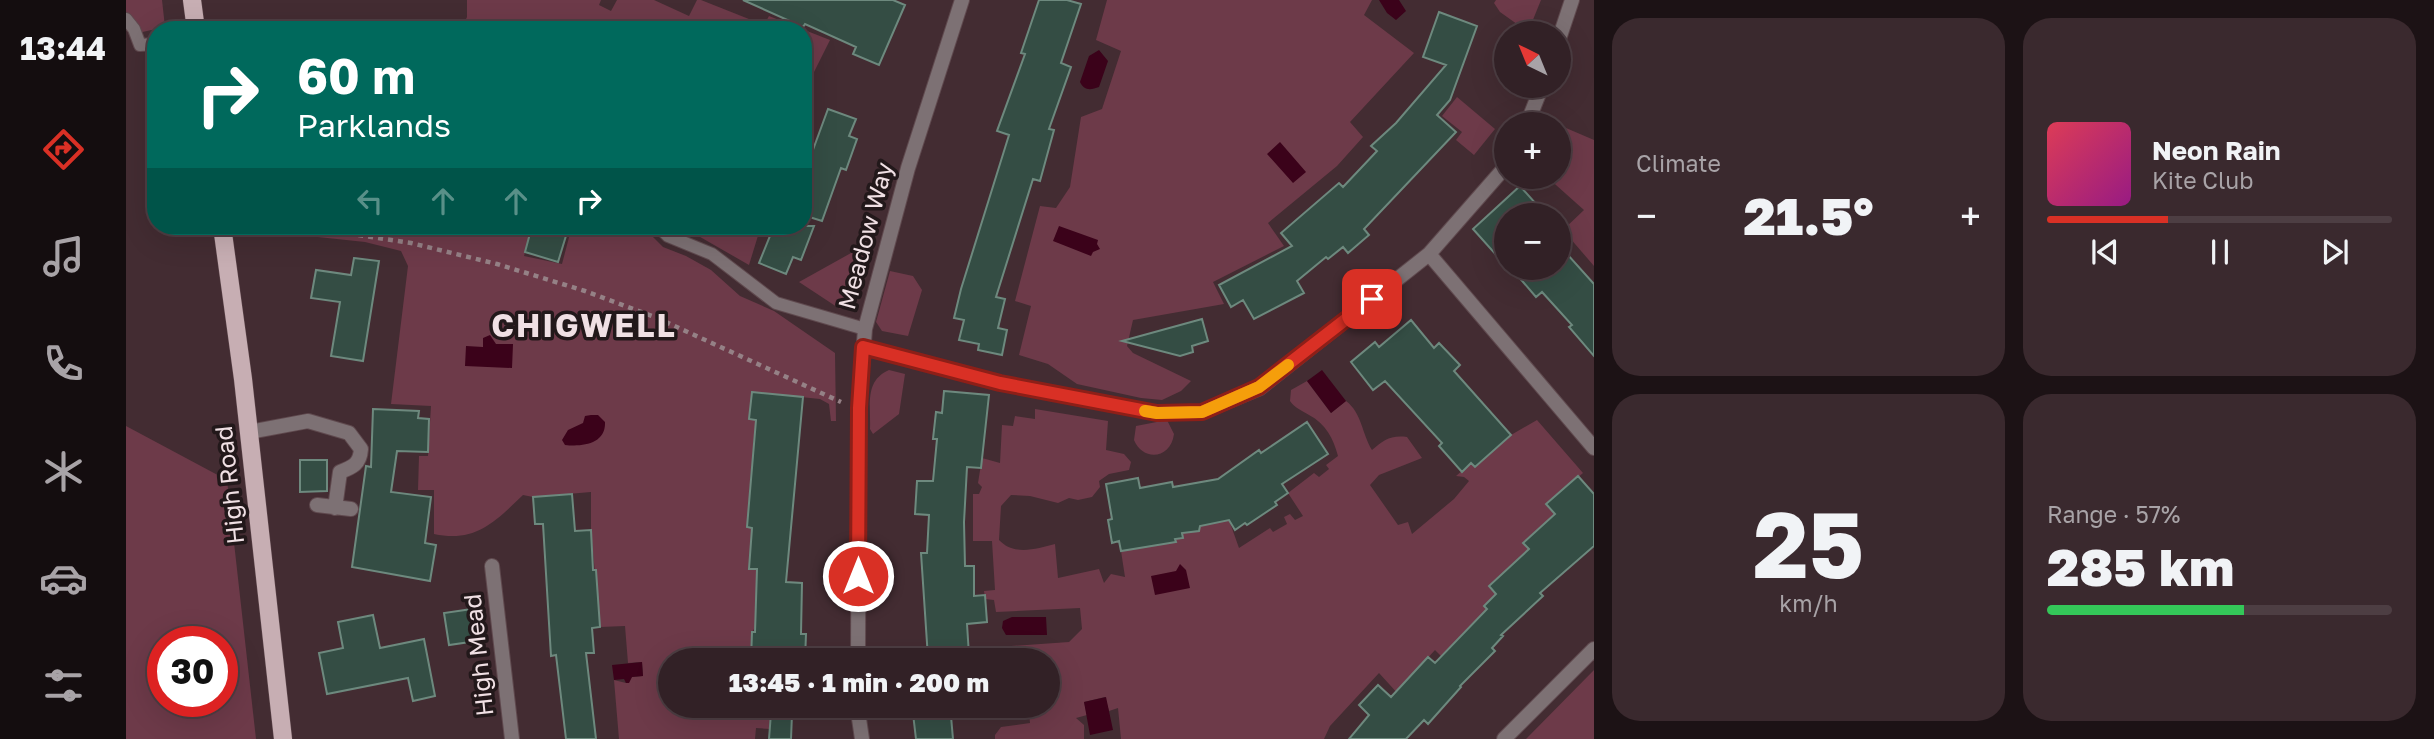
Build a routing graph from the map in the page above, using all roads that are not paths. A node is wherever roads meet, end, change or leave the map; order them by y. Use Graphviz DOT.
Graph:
graph roads {
  1 [pos="192,0"];
  2 [pos="962,0"];
  3 [pos="1572,0"];
  4 [pos="126,19"];
  5 [pos="195,21"];
  6 [pos="1565,21"];
  7 [pos="147,44"];
  8 [pos="1494,180"];
  9 [pos="223,235"];
  10 [pos="667,235"];
  11 [pos="1429,254"];
  12 [pos="864,329"];
  13 [pos="863,347"];
  14 [pos="249,432"];
  15 [pos="1594,448"];
  16 [pos="317,505"];
  17 [pos="335,508"];
  18 [pos="351,509"];
  19 [pos="492,566"];
  20 [pos="858,648"];
  21 [pos="1594,649"];
  22 [pos="859,718"];
  23 [pos="283,739"];
  24 [pos="512,739"];
  25 [pos="862,739"];
  26 [pos="1504,739"];
  1 -- 5 [label="main road"];
  2 -- 12 [label="street, Meadow Way"];
  3 -- 6 [label="street"];
  4 -- 7 [label="lane"];
  8 -- 11 [label="street"];
  9 -- 14 [label="main road, High Road"];
  10 -- 12 [label="lane"];
  11 -- 13 [label="street"];
  11 -- 15 [label="street"];
  12 -- 13 [label="street, Meadow Way"];
  13 -- 20 [label="street, Meadow Way"];
  14 -- 17 [label="street"];
  14 -- 23 [label="main road, High Road"];
  16 -- 17 [label="street"];
  17 -- 18 [label="street"];
  19 -- 24 [label="street, High Mead"];
  21 -- 26 [label="street"];
  22 -- 25 [label="street"];
}
